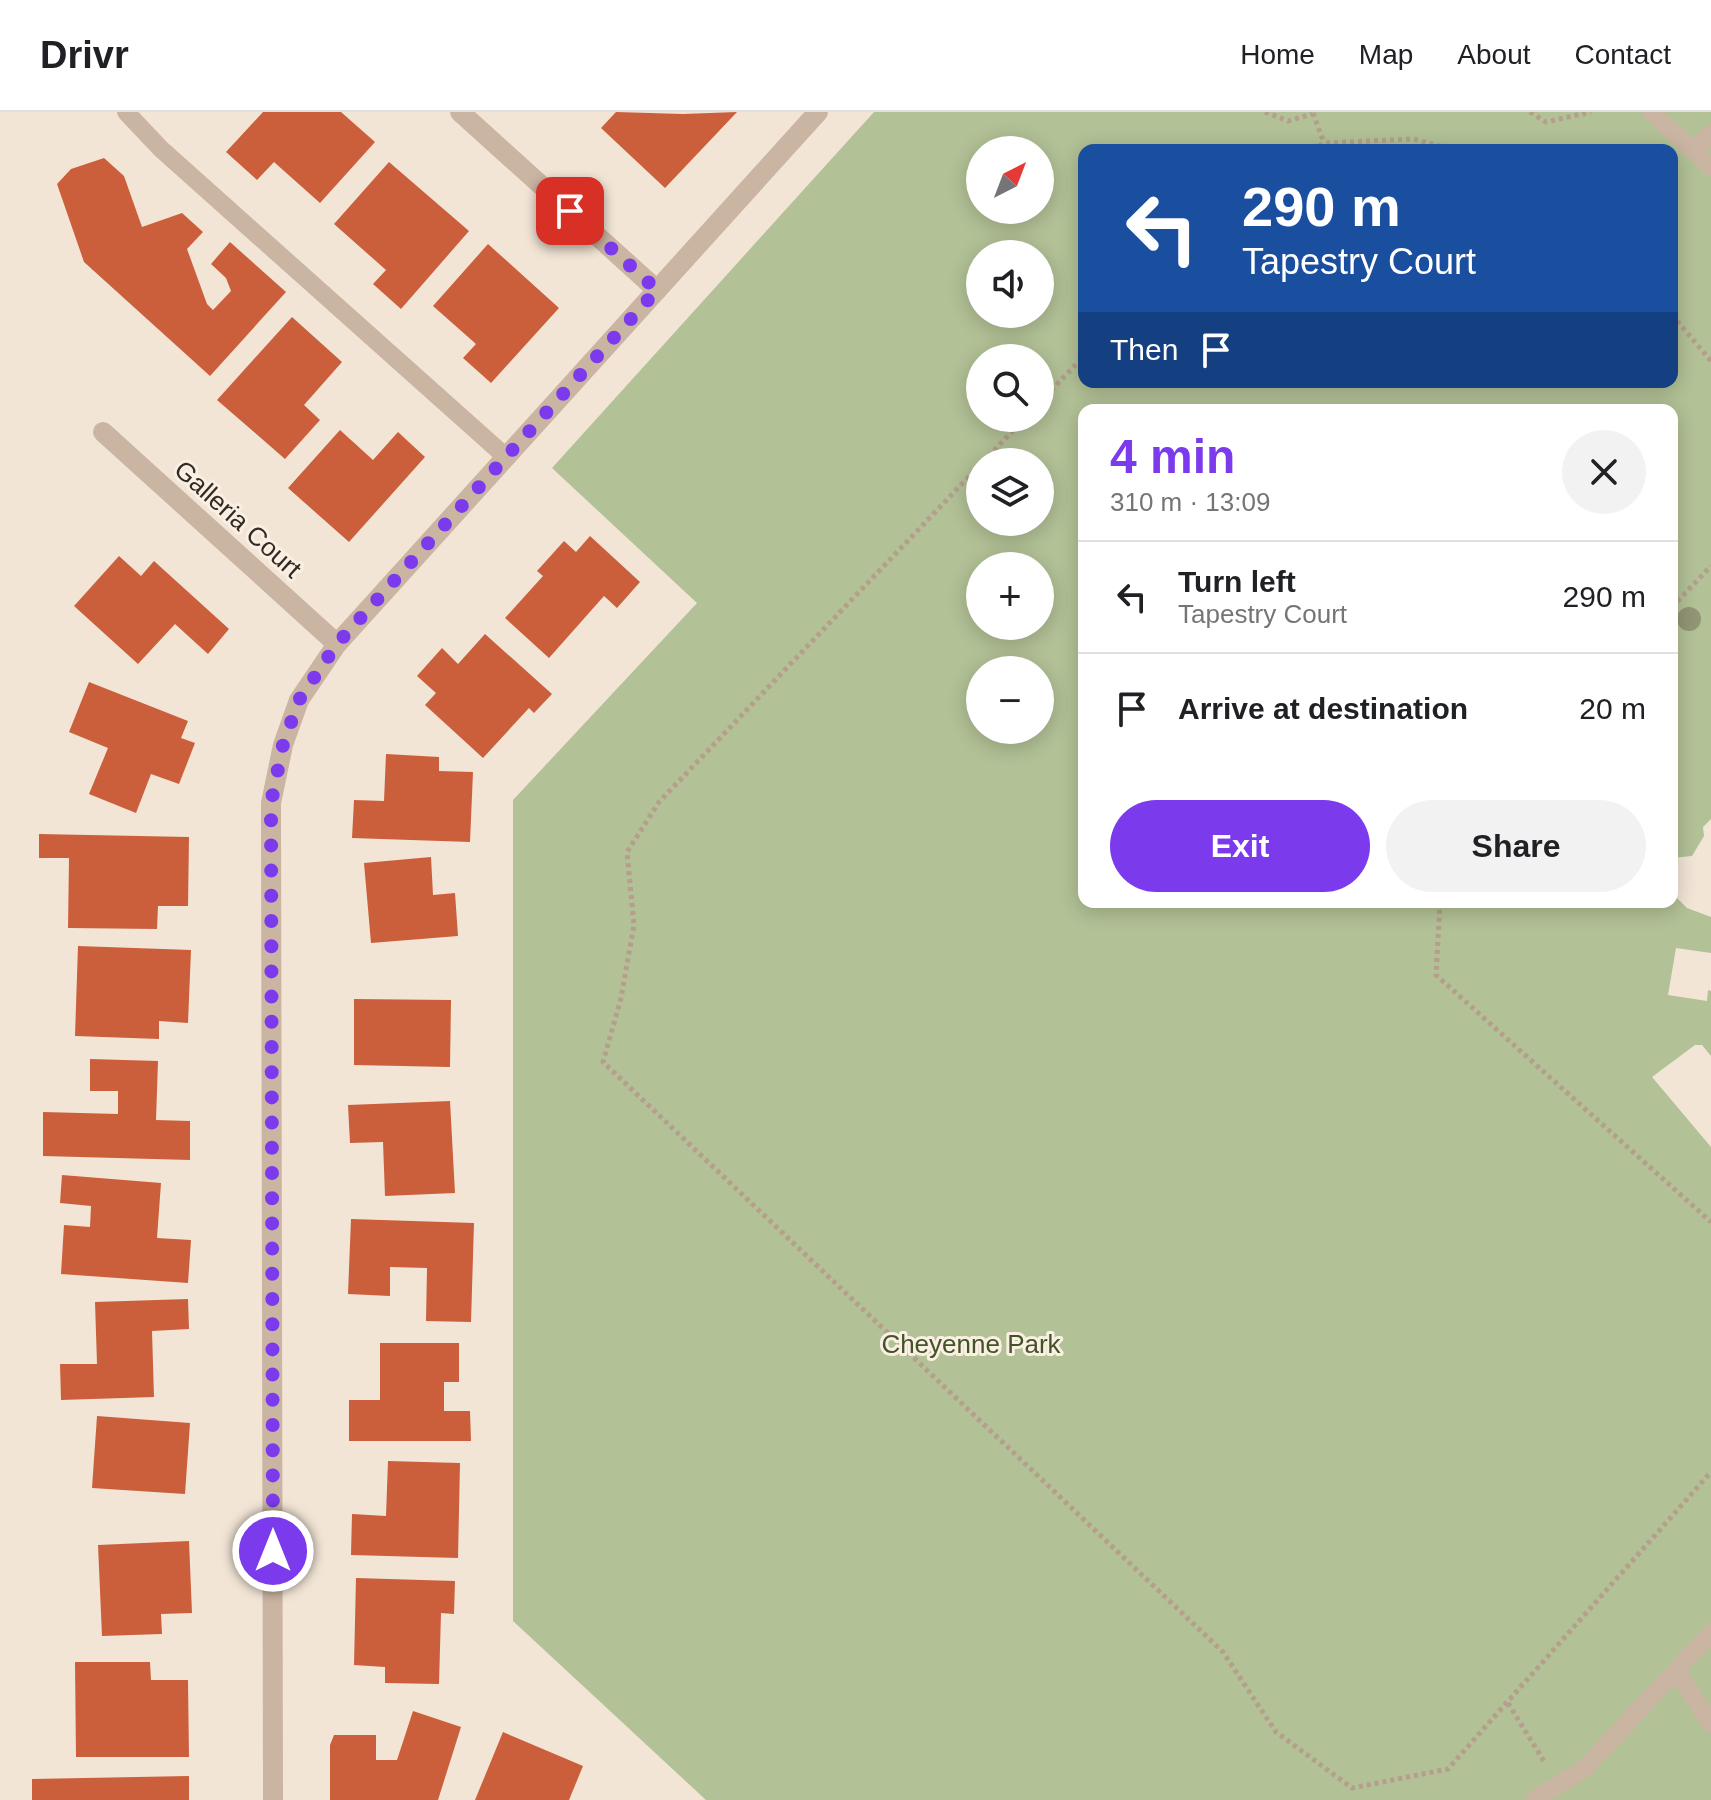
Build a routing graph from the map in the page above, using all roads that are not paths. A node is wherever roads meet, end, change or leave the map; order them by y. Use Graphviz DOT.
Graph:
graph roads {
  1 [pos="126,112"];
  2 [pos="460,112"];
  3 [pos="1651,112"];
  4 [pos="808,115"];
  5 [pos="1711,133"];
  6 [pos="1694,151"];
  7 [pos="1711,167"];
  8 [pos="657,290"];
  9 [pos="103,432"];
  10 [pos="506,457"];
  11 [pos="337,644"];
  12 [pos="1711,1633"];
  13 [pos="1676,1670"];
  14 [pos="1711,1724"];
  15 [pos="273,1800"];
  16 [pos="1534,1800"];
  1 -- 10 [label="lane"];
  2 -- 8 [label="street"];
  3 -- 6 [label="lane"];
  4 -- 8 [label="street"];
  5 -- 6 [label="lane"];
  6 -- 7 [label="lane"];
  8 -- 10 [label="street"];
  9 -- 11 [label="street, Galleria Court"];
  10 -- 11 [label="street"];
  11 -- 15 [label="street"];
  12 -- 13 [label="lane"];
  13 -- 14 [label="lane"];
  13 -- 16 [label="lane"];
}
